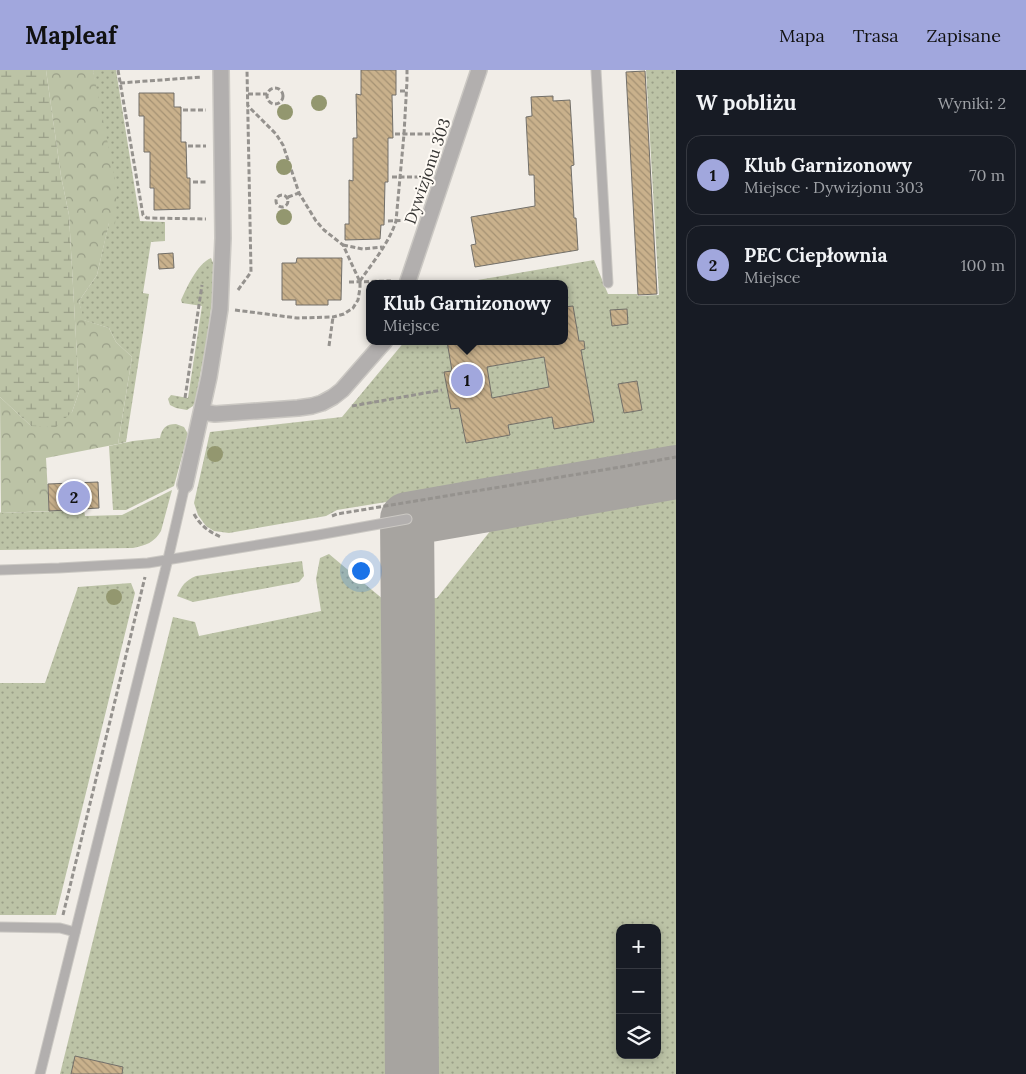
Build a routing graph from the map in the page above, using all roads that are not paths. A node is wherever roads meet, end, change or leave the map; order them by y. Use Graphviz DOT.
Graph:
graph roads {
  1 [pos="221,70"];
  2 [pos="479,70"];
  3 [pos="596,70"];
  4 [pos="402,280"];
  5 [pos="608,283"];
  6 [pos="381,345"];
  7 [pos="202,412"];
  8 [pos="184,486"];
  9 [pos="407,518"];
  10 [pos="168,559"];
  11 [pos="0,570"];
  12 [pos="0,928"];
  13 [pos="75,932"];
  14 [pos="40,1074"];
  1 -- 7 [label="street"];
  2 -- 4 [label="street, Dywizjonu 303"];
  3 -- 5 [label="lane"];
  6 -- 7 [label="street"];
  7 -- 8 [label="street"];
  8 -- 10 [label="lane"];
  9 -- 10 [label="lane"];
  10 -- 11 [label="lane"];
  10 -- 13 [label="lane"];
  12 -- 13 [label="lane"];
  13 -- 14 [label="lane"];
}
